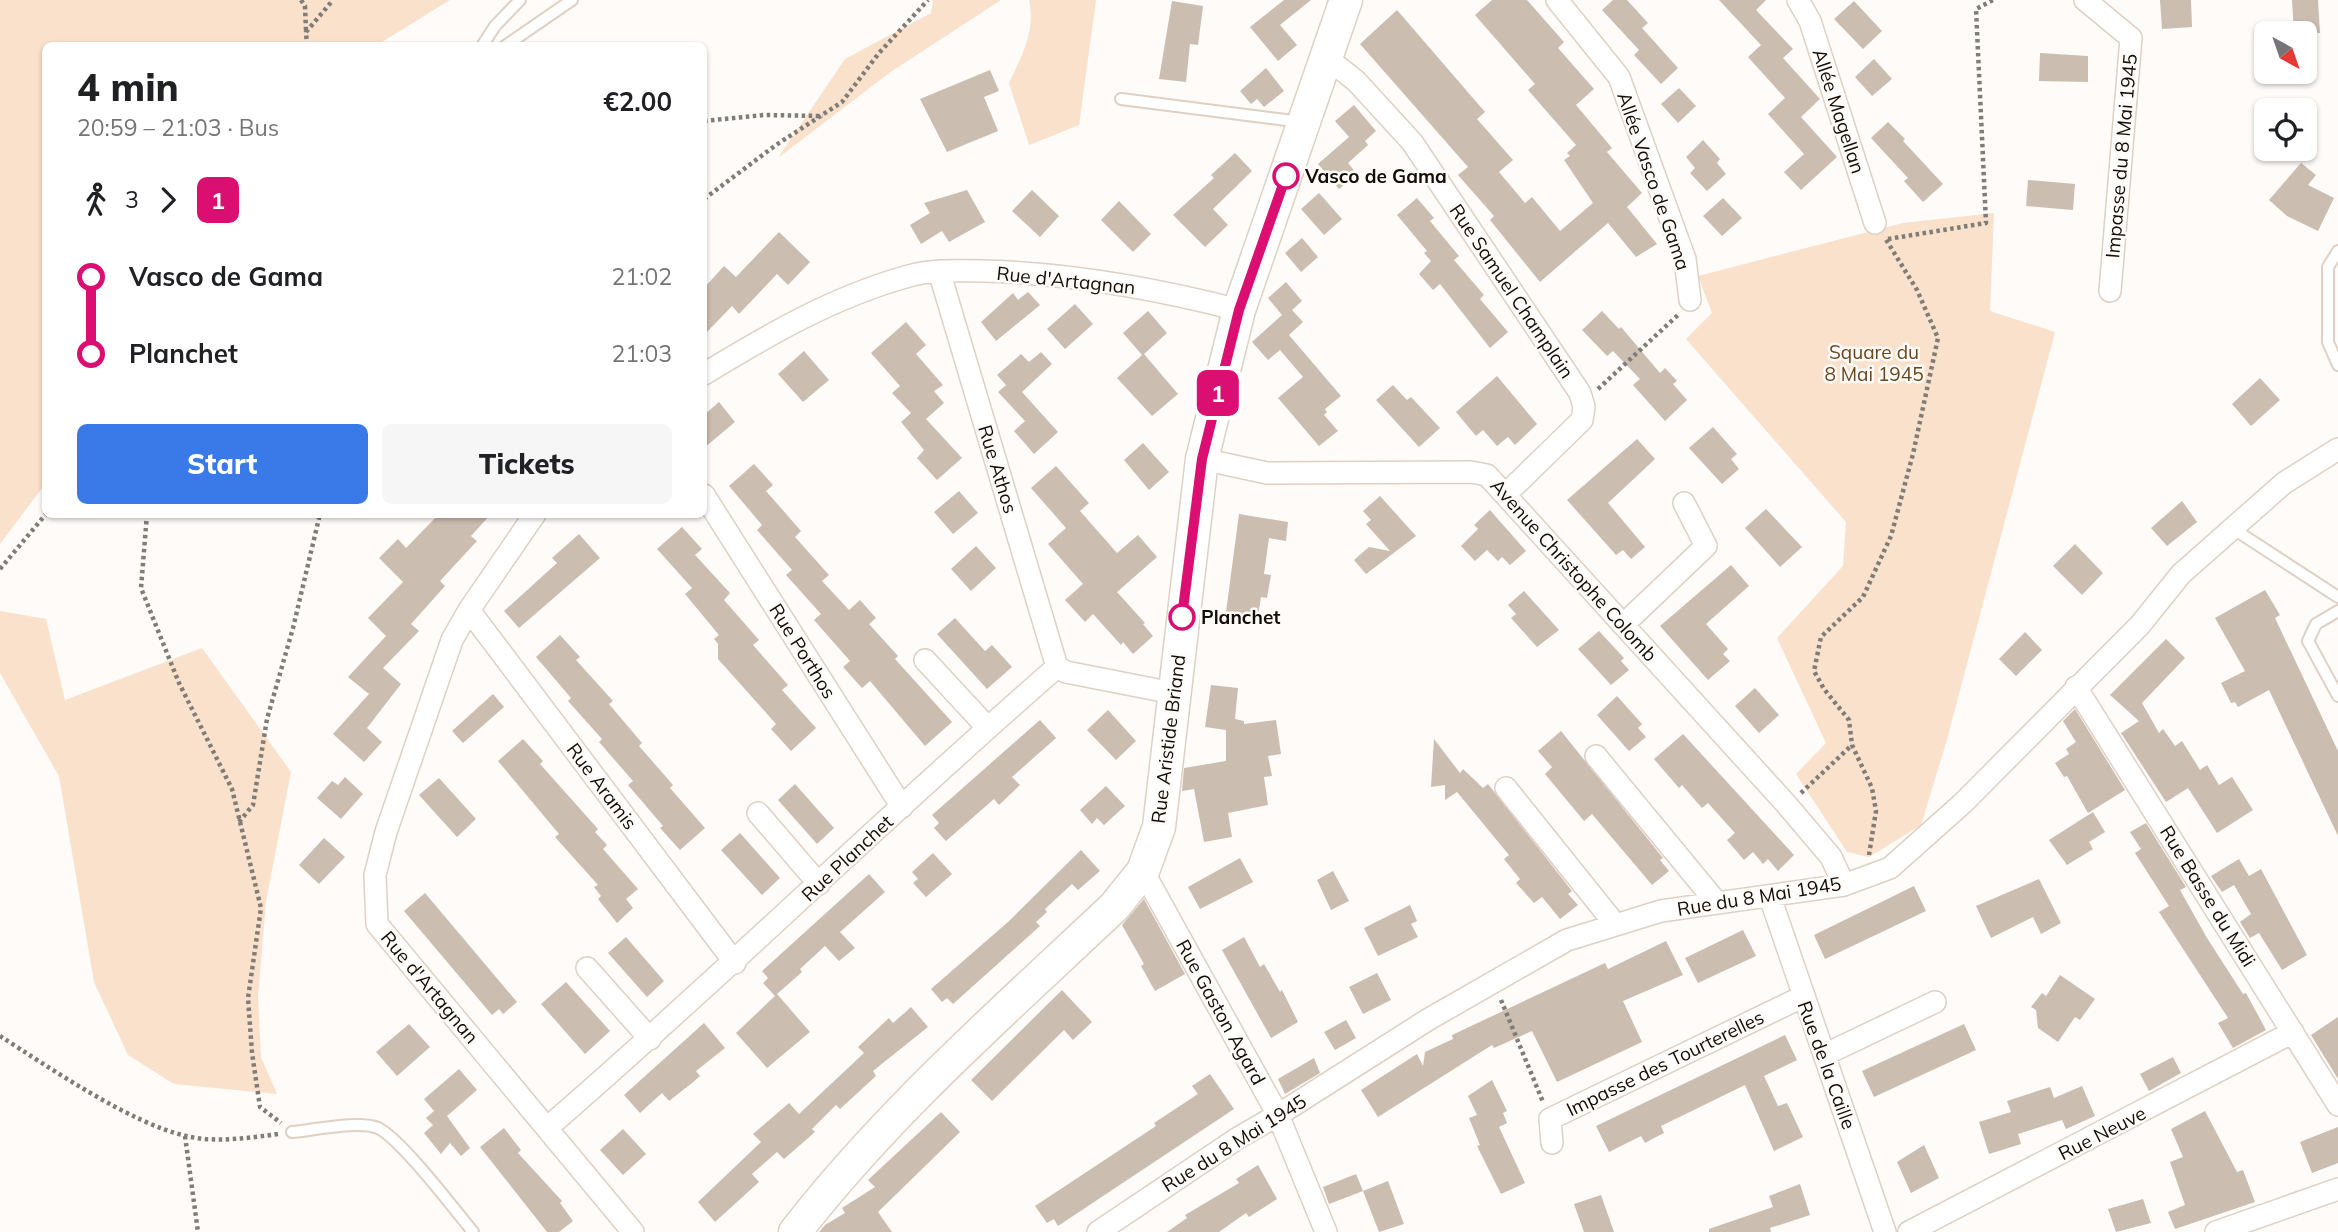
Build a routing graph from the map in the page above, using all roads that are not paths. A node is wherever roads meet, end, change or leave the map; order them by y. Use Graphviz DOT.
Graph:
graph roads {
  1 [pos="520,0"];
  2 [pos="572,0"];
  3 [pos="1346,0"];
  4 [pos="1557,0"];
  5 [pos="1798,0"];
  6 [pos="2085,0"];
  7 [pos="485,42"];
  8 [pos="511,42"];
  9 [pos="1327,58"];
  10 [pos="1121,99"];
  11 [pos="1304,122"];
  12 [pos="1880,231"];
  13 [pos="2338,251"];
  14 [pos="939,271"];
  15 [pos="2110,291"];
  16 [pos="1690,300"];
  17 [pos="1239,310"];
  18 [pos="2338,365"];
  19 [pos="707,372"];
  20 [pos="2338,449"];
  21 [pos="1202,459"];
  22 [pos="1506,494"];
  23 [pos="707,500"];
  24 [pos="1684,503"];
  25 [pos="532,518"];
  26 [pos="2232,528"];
  27 [pos="2338,597"];
  28 [pos="469,610"];
  29 [pos="2338,611"];
  30 [pos="1623,625"];
  31 [pos="925,660"];
  32 [pos="1057,667"];
  33 [pos="2076,687"];
  34 [pos="1173,693"];
  35 [pos="2338,696"];
  36 [pos="987,727"];
  37 [pos="1596,755"];
  38 [pos="1506,788"];
  39 [pos="902,807"];
  40 [pos="758,813"];
  41 [pos="1143,871"];
  42 [pos="819,884"];
  43 [pos="1844,885"];
  44 [pos="1770,897"];
  45 [pos="1717,903"];
  46 [pos="1615,924"];
  47 [pos="735,963"];
  48 [pos="587,968"];
  49 [pos="1802,997"];
  50 [pos="1935,1002"];
  51 [pos="2293,1032"];
  52 [pos="650,1040"];
  53 [pos="1824,1055"];
  54 [pos="2338,1105"];
  55 [pos="1278,1115"];
  56 [pos="547,1128"];
  57 [pos="292,1132"];
  58 [pos="1552,1143"];
  59 [pos="2338,1189"];
  60 [pos="2225,1231"];
  61 [pos="473,1232"];
  62 [pos="633,1232"];
  63 [pos="795,1232"];
  64 [pos="1098,1232"];
  65 [pos="1326,1232"];
  66 [pos="1885,1232"];
  67 [pos="1909,1232"];
  1 -- 7 [label="lane"];
  2 -- 8 [label="lane"];
  3 -- 9 [label="street, Rue Aristide Briand"];
  4 -- 16 [label="street, Allée Vasco de Gama"];
  5 -- 12 [label="street, Allée Magellan"];
  6 -- 15 [label="street, Impasse du 8 Mai 1945"];
  9 -- 11 [label="street, Rue Aristide Briand"];
  9 -- 22 [label="street, Rue Samuel Champlain"];
  10 -- 11 [label="lane"];
  11 -- 17 [label="street, Rue Aristide Briand"];
  13 -- 18 [label="lane"];
  14 -- 17 [label="street, Rue d'Artagnan"];
  14 -- 19 [label="street, Rue d'Artagnan"];
  14 -- 32 [label="street, Rue Athos"];
  17 -- 21 [label="street, Rue Aristide Briand"];
  20 -- 26 [label="street, Rue du 8 Mai 1945"];
  21 -- 22 [label="street, Avenue Christophe Colomb"];
  21 -- 34 [label="street, Rue Aristide Briand"];
  22 -- 30 [label="street, Avenue Christophe Colomb"];
  23 -- 39 [label="street, Rue Porthos"];
  24 -- 30 [label="street"];
  25 -- 28 [label="street, Rue d'Artagnan"];
  26 -- 27 [label="lane"];
  26 -- 33 [label="street, Rue du 8 Mai 1945"];
  28 -- 47 [label="street, Rue Aramis"];
  28 -- 56 [label="street, Rue d'Artagnan"];
  29 -- 35 [label="lane"];
  30 -- 43 [label="street, Avenue Christophe Colomb"];
  31 -- 36 [label="street"];
  32 -- 34 [label="street"];
  32 -- 36 [label="street, Rue Planchet"];
  33 -- 43 [label="street, Rue du 8 Mai 1945"];
  33 -- 51 [label="street, Rue Basse du Midi"];
  34 -- 41 [label="street, Rue Aristide Briand"];
  36 -- 39 [label="street, Rue Planchet"];
  37 -- 45 [label="street"];
  38 -- 46 [label="street"];
  39 -- 42 [label="street, Rue Planchet"];
  40 -- 42 [label="street"];
  41 -- 55 [label="street, Rue Gaston Agard"];
  41 -- 63 [label="street, Rue Aristide Briand"];
  42 -- 47 [label="street, Rue Planchet"];
  43 -- 44 [label="street, Rue du 8 Mai 1945"];
  44 -- 45 [label="street, Rue du 8 Mai 1945"];
  44 -- 49 [label="street, Rue de la Caille"];
  45 -- 46 [label="street, Rue du 8 Mai 1945"];
  46 -- 55 [label="street, Rue du 8 Mai 1945"];
  47 -- 52 [label="street, Rue Planchet"];
  48 -- 52 [label="street"];
  49 -- 53 [label="street, Rue de la Caille"];
  49 -- 58 [label="street, Impasse des Tourterelles"];
  50 -- 53 [label="street"];
  51 -- 54 [label="street, Rue Basse du Midi"];
  51 -- 67 [label="street, Rue Neuve"];
  52 -- 56 [label="street, Rue Planchet"];
  53 -- 66 [label="street, Rue de la Caille"];
  55 -- 64 [label="street, Rue du 8 Mai 1945"];
  55 -- 65 [label="street, Rue Gaston Agard"];
  56 -- 62 [label="street, Rue d'Artagnan"];
  57 -- 61 [label="lane"];
  59 -- 60 [label="street"];
}
